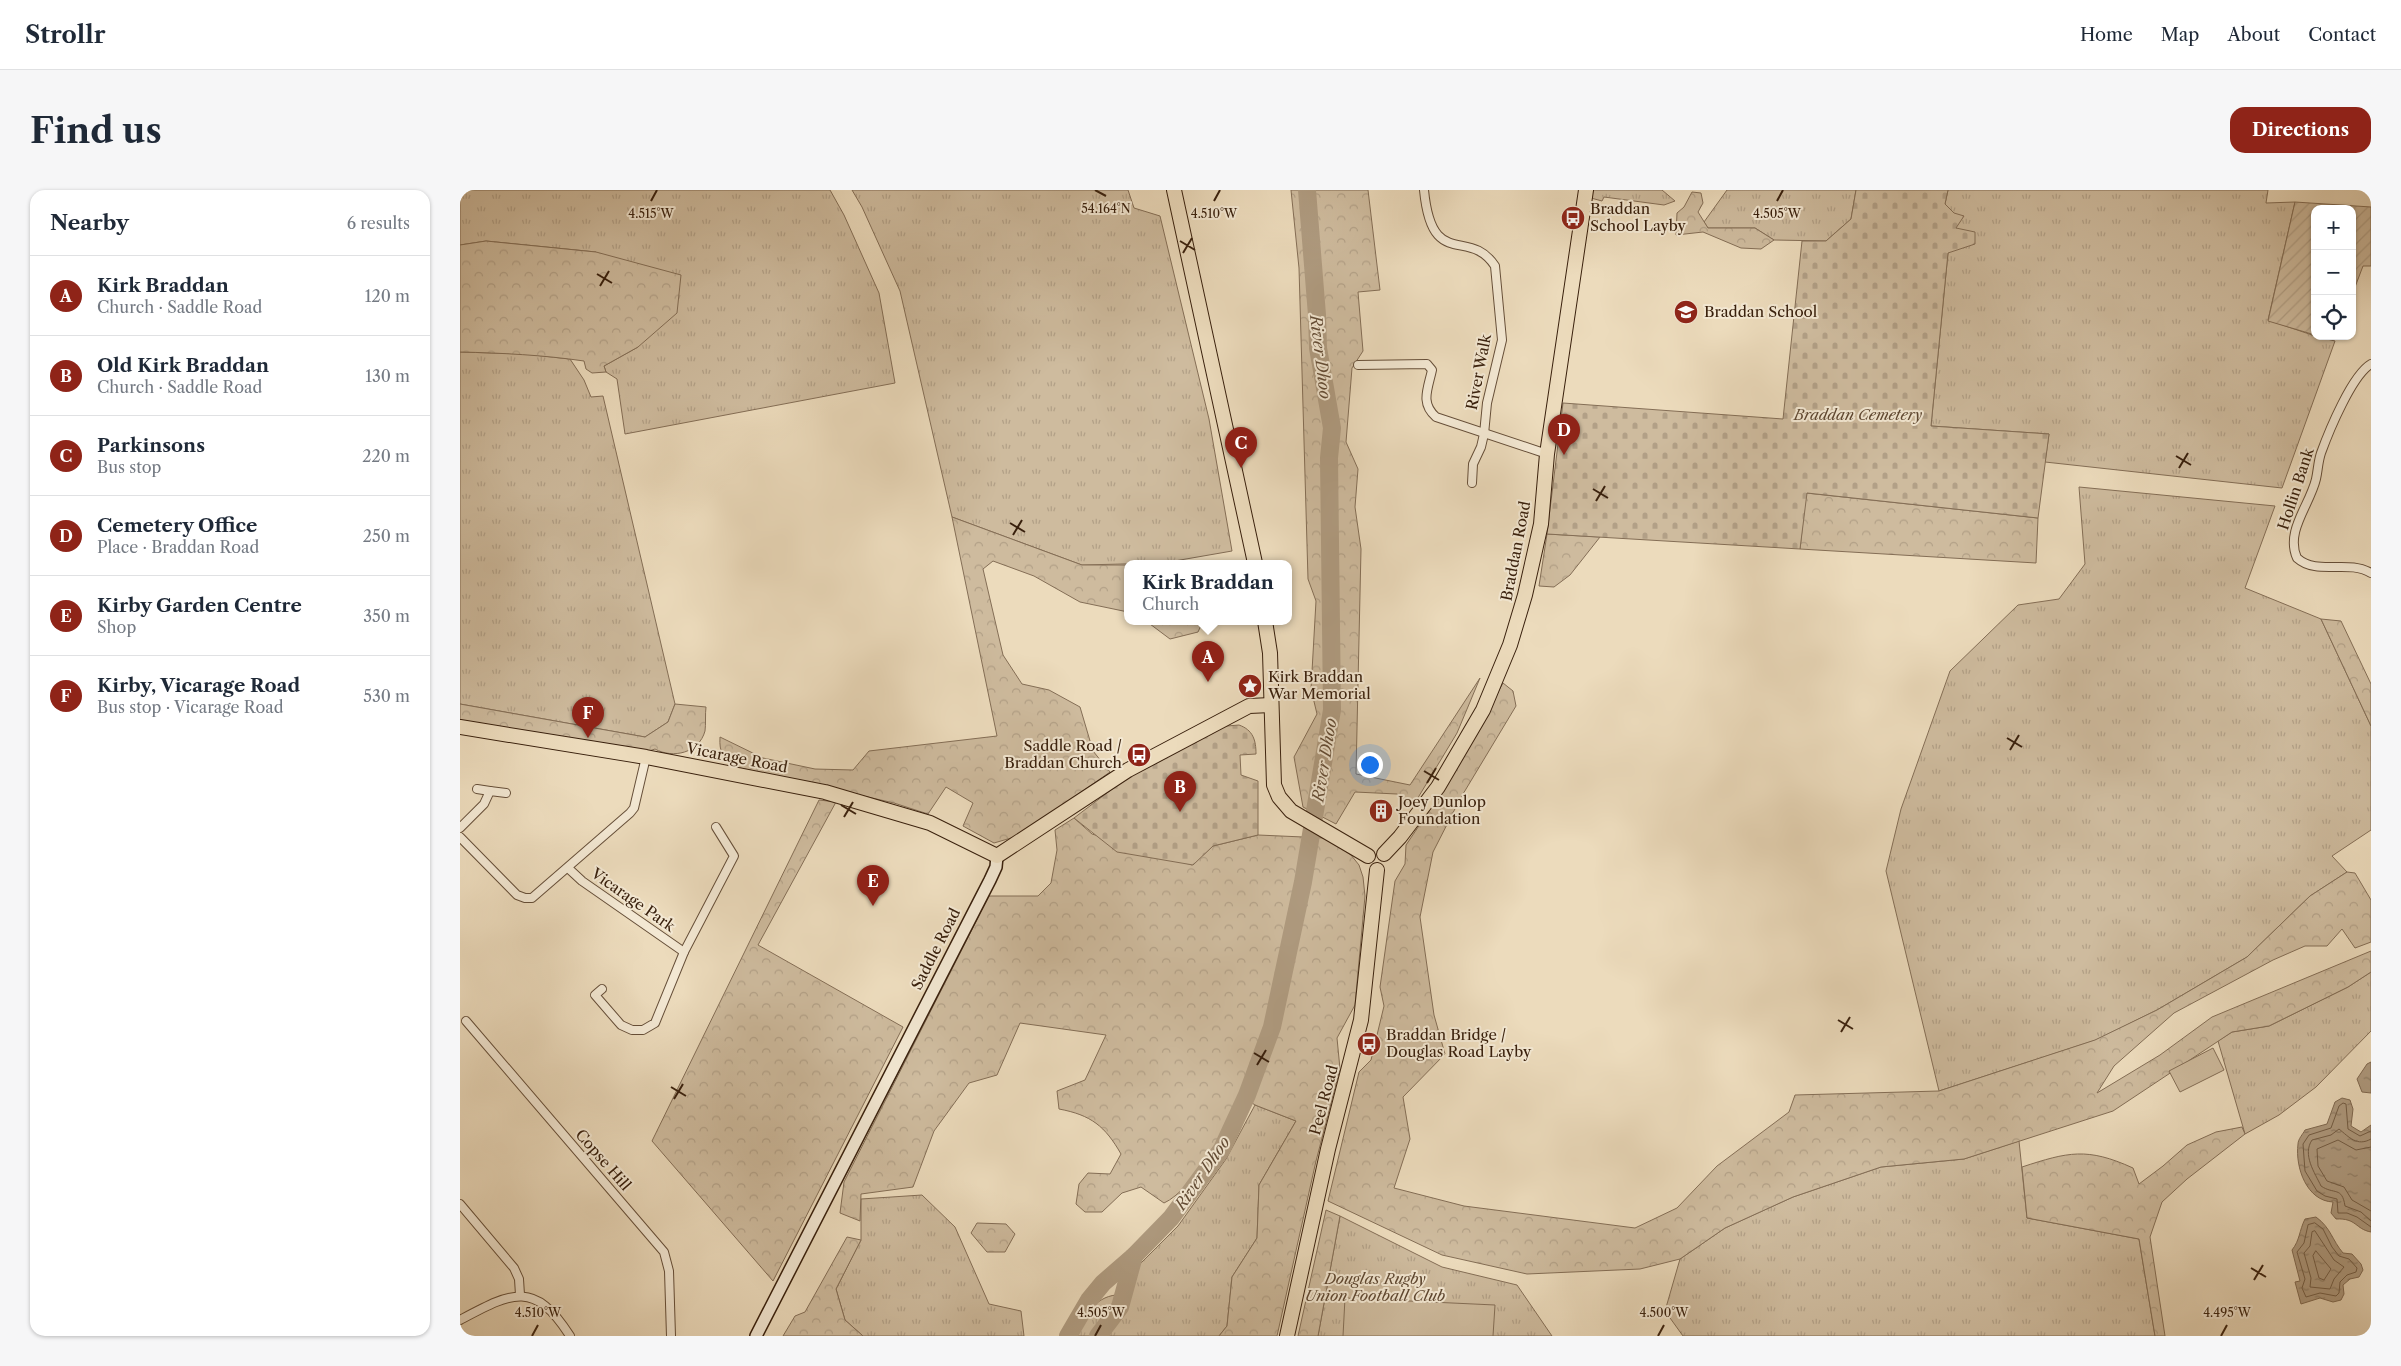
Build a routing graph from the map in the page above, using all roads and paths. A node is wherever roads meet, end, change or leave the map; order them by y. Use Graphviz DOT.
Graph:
graph roads {
  1 [pos="1174,190"];
  2 [pos="1424,190"];
  3 [pos="1586,190"];
  4 [pos="1358,364"];
  5 [pos="2371,364"];
  6 [pos="1484,434"];
  7 [pos="1547,454"];
  8 [pos="1472,483"];
  9 [pos="1253,560"];
  10 [pos="2371,571"];
  11 [pos="1266,625"];
  12 [pos="1271,705"];
  13 [pos="460,727"];
  14 [pos="646,758"];
  15 [pos="477,790"];
  16 [pos="490,791"];
  17 [pos="506,793"];
  18 [pos="716,827"];
  19 [pos="460,828"];
  20 [pos="460,837"];
  21 [pos="1384,854"];
  22 [pos="1366,855"];
  23 [pos="997,856"];
  24 [pos="568,868"];
  25 [pos="1377,870"];
  26 [pos="684,952"];
  27 [pos="602,989"];
  28 [pos="596,995"];
  29 [pos="588,1001"];
  30 [pos="466,1021"];
  31 [pos="460,1204"];
  32 [pos="520,1295"];
  33 [pos="460,1320"];
  34 [pos="570,1336"];
  35 [pos="671,1336"];
  36 [pos="756,1336"];
  37 [pos="1287,1336"];
  1 -- 9 [label="highway"];
  2 -- 6 [label="street, River Walk"];
  3 -- 7 [label="highway, Braddan Road"];
  4 -- 6 [label="street"];
  5 -- 10 [label="street, Hollin Bank"];
  6 -- 7 [label="street"];
  6 -- 8 [label="street, River Walk"];
  7 -- 21 [label="highway, Braddan Road"];
  11 -- 12 [label="highway"];
  12 -- 22 [label="highway"];
  12 -- 23 [label="highway"];
  13 -- 14 [label="highway, Vicarage Road"];
  14 -- 23 [label="highway, Vicarage Road"];
  14 -- 24 [label="street, Vicarage Park"];
  15 -- 16 [label="street"];
  16 -- 17 [label="street"];
  16 -- 19 [label="street"];
  18 -- 26 [label="street, Vicarage Park"];
  20 -- 24 [label="street, Vicarage Park"];
  21 -- 22 [label="highway"];
  21 -- 25 [label="highway"];
  22 -- 25 [label="highway"];
  23 -- 36 [label="main road, Saddle Road"];
  24 -- 26 [label="street, Vicarage Park"];
  25 -- 37 [label="highway, Peel Road"];
  26 -- 28 [label="street, Vicarage Park"];
  27 -- 28 [label="street"];
  28 -- 29 [label="street"];
  30 -- 35 [label="street, Copse Hill"];
  31 -- 32 [label="street"];
  32 -- 33 [label="street"];
  32 -- 34 [label="street"];
}
